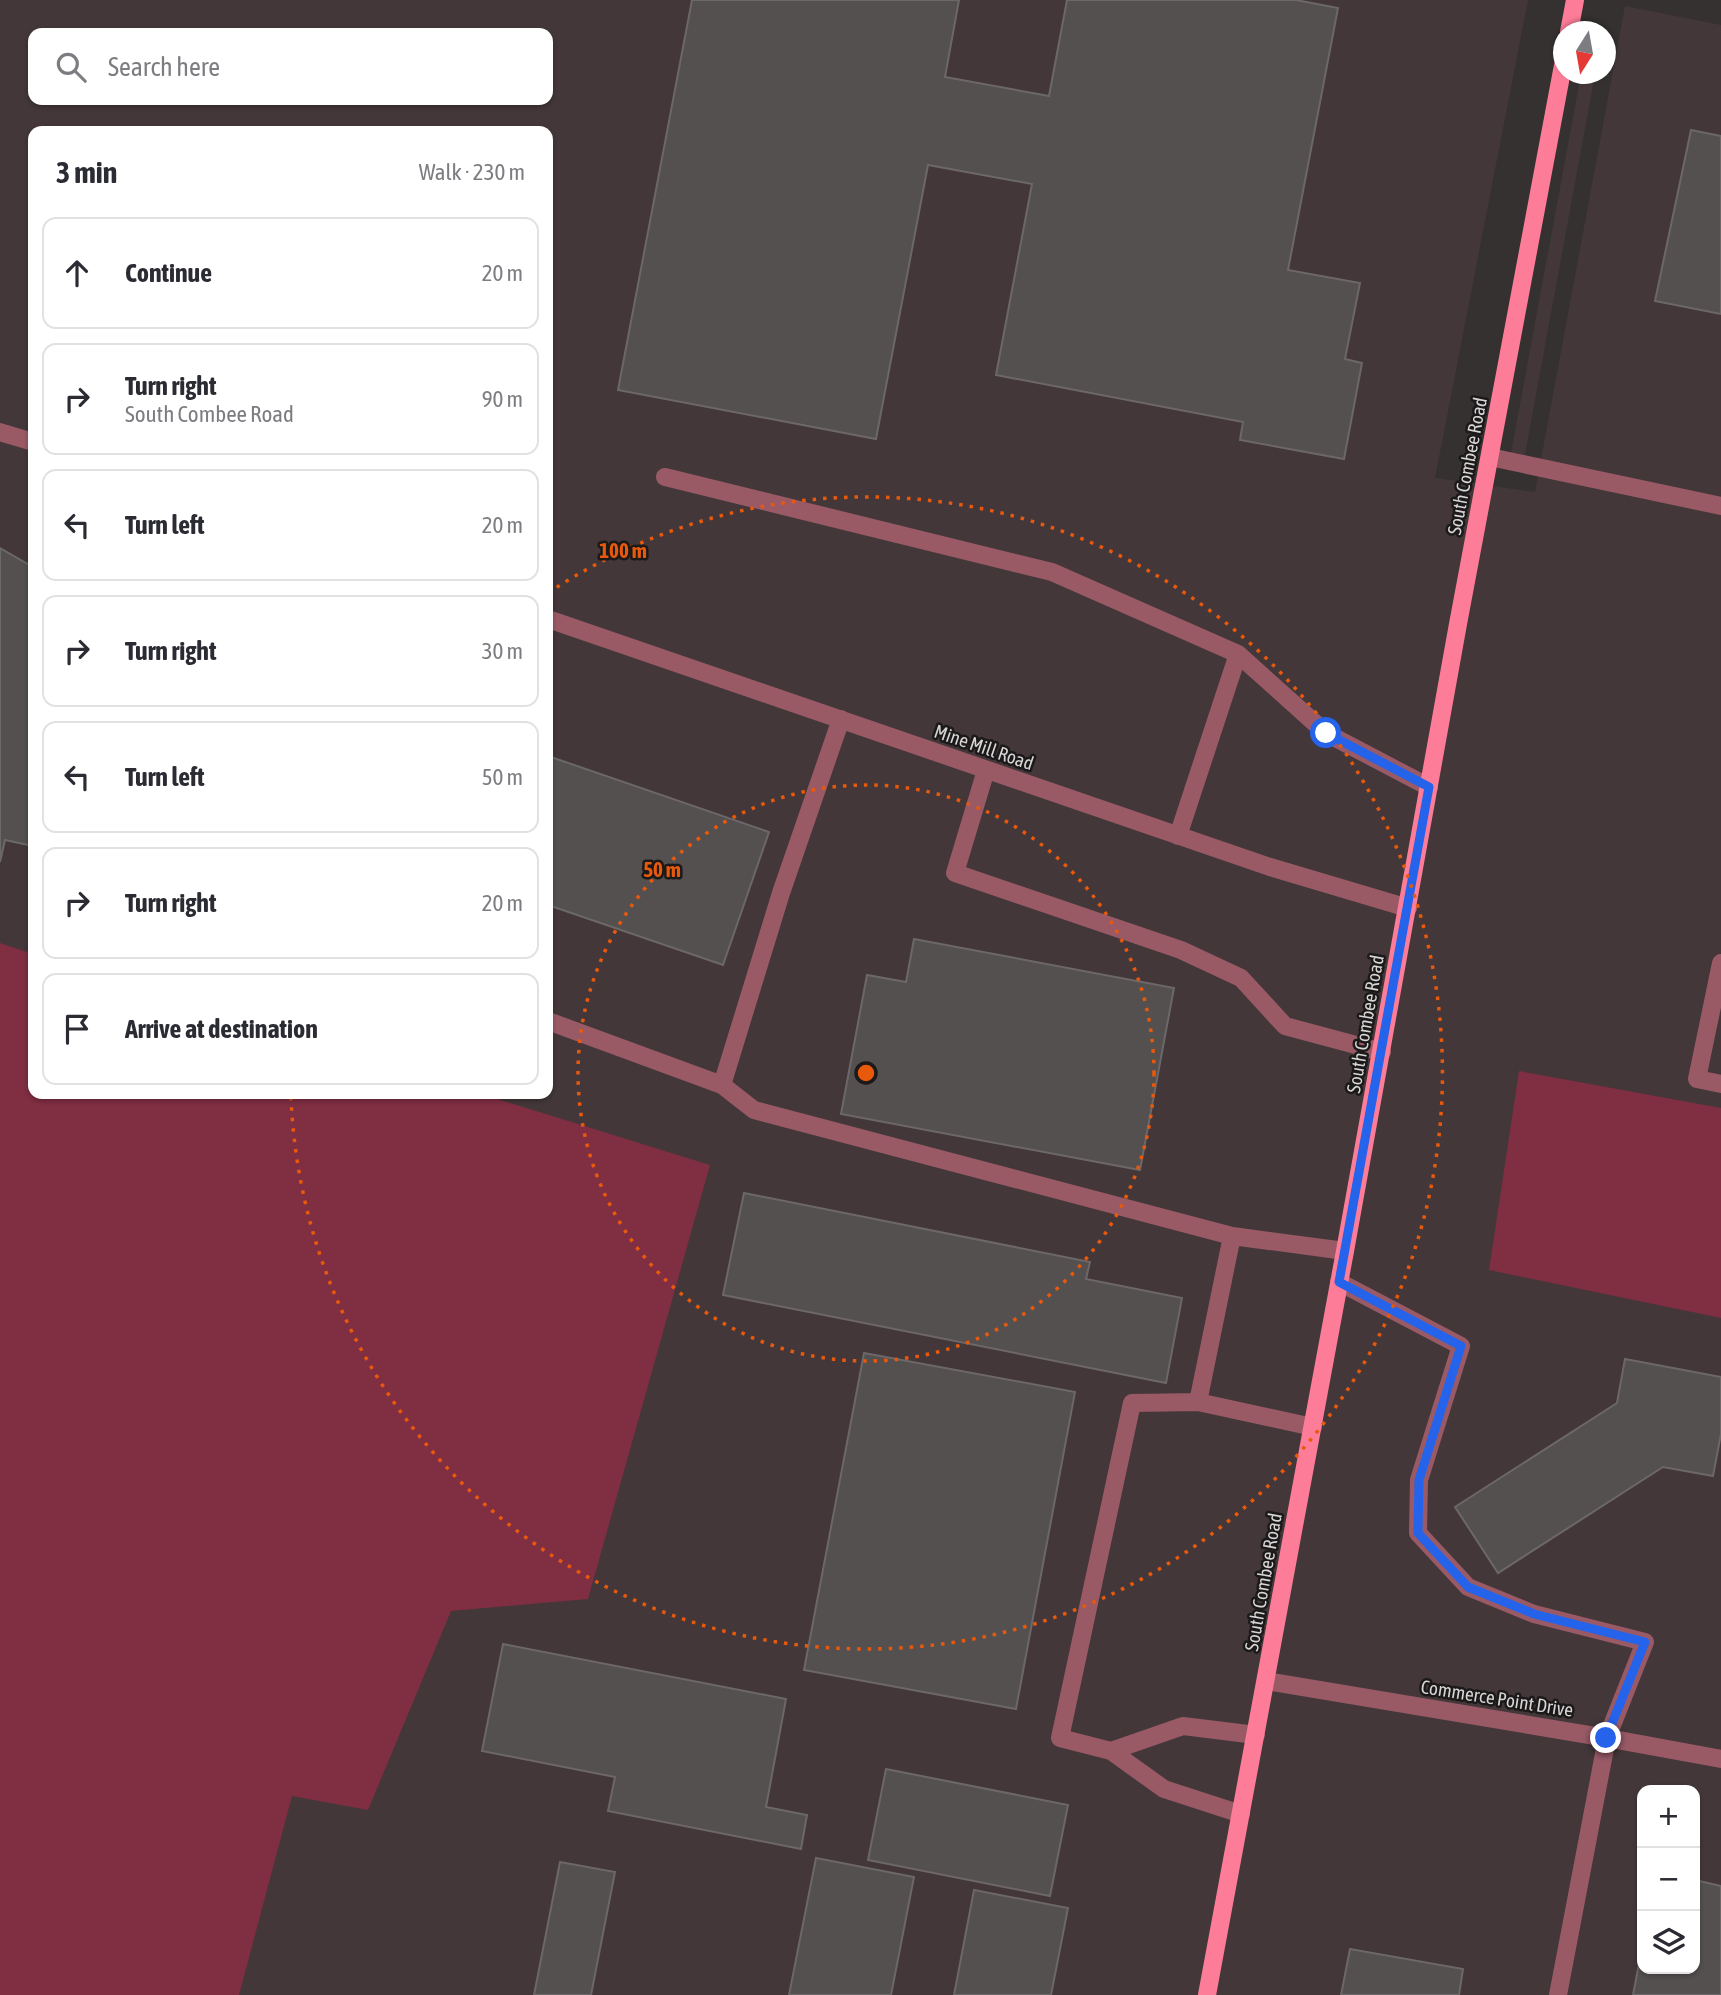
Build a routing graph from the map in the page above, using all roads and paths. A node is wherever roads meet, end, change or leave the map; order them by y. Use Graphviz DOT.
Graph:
graph roads {
  1 [pos="1575,0"];
  2 [pos="1571,21"];
  3 [pos="1559,84"];
  4 [pos="0,432"];
  5 [pos="28,440"];
  6 [pos="1490,457"];
  7 [pos="665,477"];
  8 [pos="1721,506"];
  9 [pos="553,621"];
  10 [pos="1238,654"];
  11 [pos="841,719"];
  12 [pos="986,770"];
  13 [pos="1429,787"];
  14 [pos="1178,836"];
  15 [pos="1408,908"];
  16 [pos="1721,963"];
  17 [pos="553,1023"];
  18 [pos="1382,1052"];
  19 [pos="1721,1084"];
  20 [pos="722,1086"];
  21 [pos="1232,1236"];
  22 [pos="1345,1251"];
  23 [pos="1339,1282"];
  24 [pos="1198,1402"];
  25 [pos="1313,1427"];
  26 [pos="1266,1681"];
  27 [pos="1256,1735"];
  28 [pos="1606,1738"];
  29 [pos="1111,1751"];
  30 [pos="1721,1759"];
  31 [pos="1241,1814"];
  32 [pos="1207,1995"];
  33 [pos="1558,1995"];
  1 -- 2 [label="main road"];
  3 -- 6 [label="main road, South Combee Road"];
  4 -- 5 [label="street"];
  6 -- 8 [label="street"];
  6 -- 13 [label="main road, South Combee Road"];
  7 -- 10 [label="street"];
  9 -- 11 [label="street, Mine Mill Road"];
  10 -- 13 [label="street"];
  10 -- 14 [label="street"];
  11 -- 12 [label="street, Mine Mill Road"];
  11 -- 20 [label="street"];
  12 -- 14 [label="street, Mine Mill Road"];
  12 -- 18 [label="street"];
  13 -- 15 [label="main road, South Combee Road"];
  14 -- 15 [label="street, Mine Mill Road"];
  15 -- 18 [label="main road, South Combee Road"];
  16 -- 19 [label="street"];
  17 -- 20 [label="street"];
  18 -- 22 [label="main road, South Combee Road"];
  20 -- 21 [label="street"];
  21 -- 22 [label="street"];
  21 -- 24 [label="street"];
  22 -- 23 [label="main road, South Combee Road"];
  23 -- 25 [label="main road, South Combee Road"];
  23 -- 28 [label="street"];
  24 -- 25 [label="street"];
  24 -- 29 [label="street"];
  25 -- 26 [label="main road, South Combee Road"];
  26 -- 27 [label="main road, South Combee Road"];
  26 -- 28 [label="street, Commerce Point Drive"];
  27 -- 29 [label="street"];
  27 -- 31 [label="main road, South Combee Road"];
  28 -- 30 [label="street, Commerce Point Drive"];
  28 -- 33 [label="street"];
  29 -- 31 [label="street"];
  31 -- 32 [label="main road, South Combee Road"];
}
